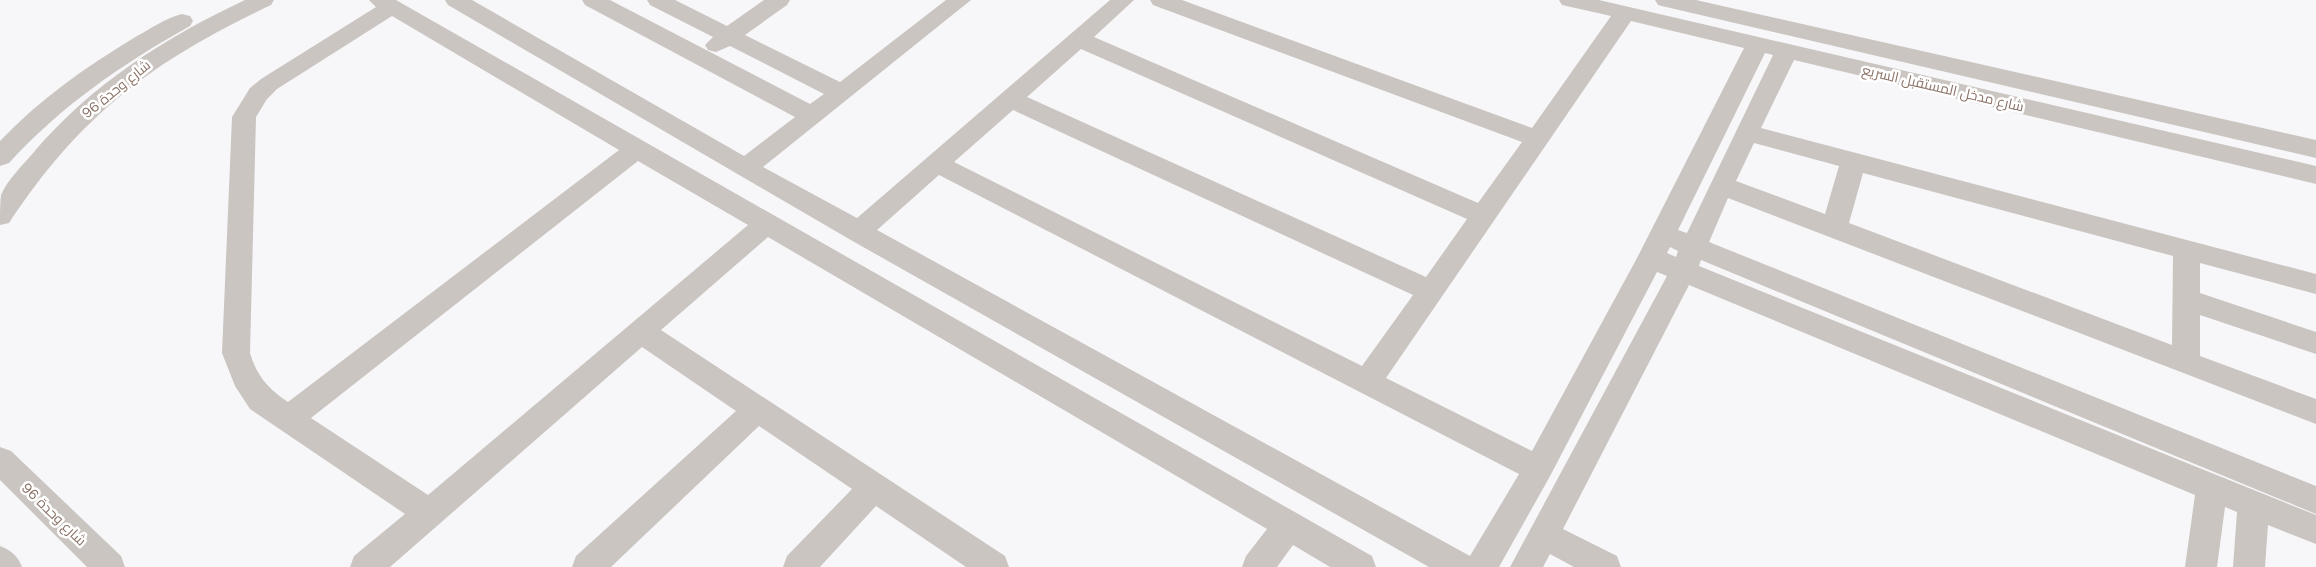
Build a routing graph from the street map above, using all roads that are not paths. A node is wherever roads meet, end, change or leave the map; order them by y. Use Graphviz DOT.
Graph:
graph roads {
  1 [pos="223,0"];
  2 [pos="263,0"];
  3 [pos="456,0"];
  4 [pos="593,0"];
  5 [pos="658,0"];
  6 [pos="779,0"];
  7 [pos="960,0"];
  8 [pos="1123,0"];
  9 [pos="1161,0"];
  10 [pos="1570,0"];
  11 [pos="1666,0"];
  12 [pos="385,3"];
  13 [pos="1625,13"];
  14 [pos="729,36"];
  15 [pos="1078,39"];
  16 [pos="1771,42"];
  17 [pos="700,56"];
  18 [pos="840,92"];
  19 [pos="1010,99"];
  20 [pos="812,115"];
  21 [pos="1746,133"];
  22 [pos="1537,139"];
  23 [pos="2316,148"];
  24 [pos="637,149"];
  25 [pos="0,157"];
  26 [pos="1853,163"];
  27 [pos="936,164"];
  28 [pos="745,168"];
  29 [pos="2316,175"];
  30 [pos="1721,185"];
  31 [pos="0,216"];
  32 [pos="1484,216"];
  33 [pos="766,224"];
  34 [pos="1834,228"];
  35 [pos="858,232"];
  36 [pos="1657,246"];
  37 [pos="2187,249"];
  38 [pos="1689,259"];
  39 [pos="2316,284"];
  40 [pos="1431,291"];
  41 [pos="2186,299"];
  42 [pos="641,331"];
  43 [pos="2316,343"];
  44 [pos="2186,362"];
  45 [pos="1949,365"];
  46 [pos="1368,381"];
  47 [pos="758,409"];
  48 [pos="2316,412"];
  49 [pos="288,419"];
  50 [pos="0,460"];
  51 [pos="1538,469"];
  52 [pos="874,487"];
  53 [pos="2212,488"];
  54 [pos="2316,500"];
  55 [pos="2254,505"];
  56 [pos="429,512"];
  57 [pos="1288,526"];
  58 [pos="2316,530"];
  59 [pos="1544,535"];
  60 [pos="0,561"];
  61 [pos="6,567"];
  62 [pos="109,567"];
  63 [pos="366,567"];
  64 [pos="588,567"];
  65 [pos="799,567"];
  66 [pos="994,567"];
  67 [pos="1258,567"];
  68 [pos="1360,567"];
  69 [pos="1459,567"];
  70 [pos="1482,567"];
  71 [pos="1526,567"];
  72 [pos="1605,567"];
  73 [pos="2201,567"];
  74 [pos="2249,567"];
  1 -- 25 [label="street, شارع وحدة 96"];
  2 -- 31 [label="street, شارع وحدة 96"];
  3 -- 28 [label="street"];
  4 -- 17 [label="street"];
  5 -- 14 [label="street"];
  6 -- 14 [label="street"];
  7 -- 18 [label="street"];
  8 -- 15 [label="street"];
  9 -- 22 [label="street"];
  10 -- 13 [label="street, شارع مدخل المستقبل السريع"];
  11 -- 16 [label="street, شارع مدخل المستقبل السريع"];
  12 -- 24 [label="street"];
  12 -- 49 [label="street"];
  13 -- 16 [label="street, شارع مدخل المستقبل السريع"];
  13 -- 22 [label="street"];
  14 -- 17 [label="street"];
  14 -- 18 [label="street"];
  15 -- 19 [label="street"];
  15 -- 32 [label="street"];
  16 -- 21 [label="street"];
  16 -- 23 [label="street, شارع مدخل المستقبل السريع"];
  16 -- 29 [label="street, شارع مدخل المستقبل السريع"];
  16 -- 36 [label="street"];
  17 -- 20 [label="street"];
  18 -- 20 [label="street"];
  19 -- 27 [label="street"];
  19 -- 40 [label="street"];
  20 -- 28 [label="street"];
  21 -- 26 [label="street"];
  21 -- 30 [label="street"];
  22 -- 32 [label="street"];
  24 -- 33 [label="street"];
  24 -- 49 [label="street"];
  26 -- 34 [label="street"];
  26 -- 37 [label="street"];
  27 -- 35 [label="street"];
  27 -- 46 [label="street"];
  28 -- 35 [label="street"];
  30 -- 34 [label="street"];
  30 -- 38 [label="street"];
  32 -- 40 [label="street"];
  33 -- 42 [label="street"];
  33 -- 57 [label="street"];
  34 -- 44 [label="street"];
  35 -- 69 [label="street"];
  36 -- 38 [label="street"];
  36 -- 51 [label="street"];
  37 -- 39 [label="street"];
  37 -- 41 [label="street"];
  38 -- 45 [label="street"];
  38 -- 59 [label="street"];
  40 -- 46 [label="street"];
  41 -- 43 [label="street"];
  41 -- 44 [label="street"];
  42 -- 47 [label="street"];
  42 -- 56 [label="street"];
  44 -- 48 [label="street"];
  45 -- 53 [label="street"];
  45 -- 54 [label="street"];
  46 -- 51 [label="street"];
  47 -- 52 [label="street"];
  47 -- 64 [label="street"];
  49 -- 56 [label="street"];
  50 -- 62 [label="street, شارع وحدة 96"];
  51 -- 70 [label="street"];
  52 -- 65 [label="street"];
  52 -- 66 [label="street"];
  53 -- 55 [label="street"];
  53 -- 73 [label="street"];
  55 -- 58 [label="street"];
  55 -- 74 [label="street"];
  56 -- 63 [label="street"];
  57 -- 67 [label="street"];
  57 -- 68 [label="street"];
  59 -- 71 [label="street"];
  59 -- 72 [label="street"];
  60 -- 61 [label="street"];
}
